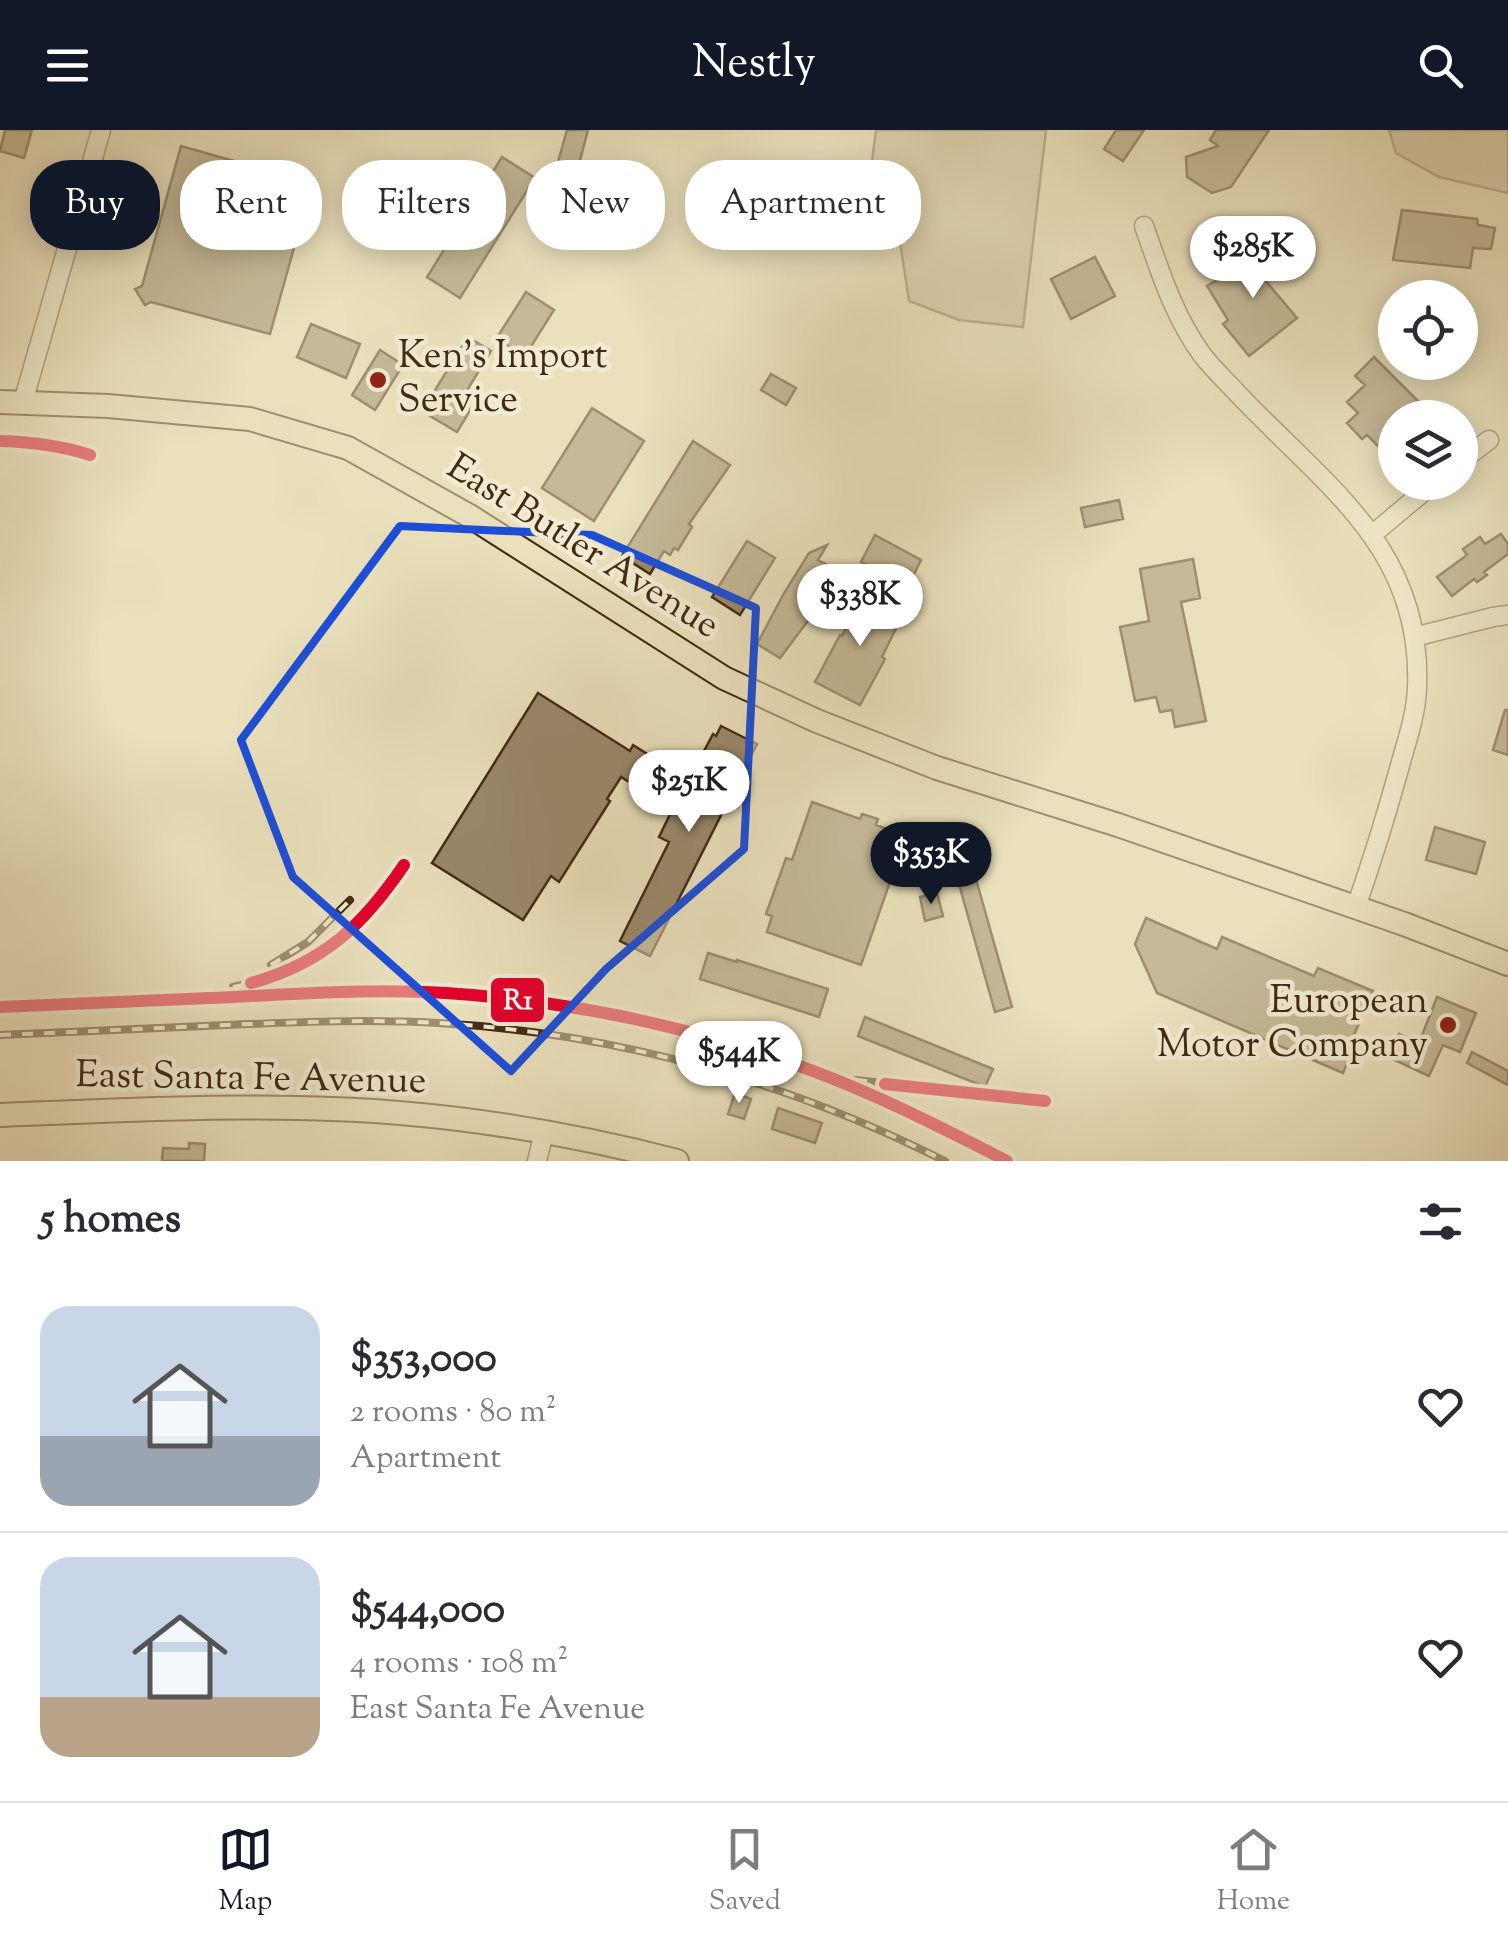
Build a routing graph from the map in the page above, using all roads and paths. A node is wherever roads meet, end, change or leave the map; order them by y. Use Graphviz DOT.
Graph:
graph roads {
  1 [pos="100,130"];
  2 [pos="1144,226"];
  3 [pos="12,402"];
  4 [pos="1488,440"];
  5 [pos="1478,448"];
  6 [pos="1414,500"];
  7 [pos="1373,534"];
  8 [pos="1508,615"];
  9 [pos="1414,638"];
  10 [pos="1356,907"];
  11 [pos="1508,964"];
  12 [pos="0,1115"];
  13 [pos="544,1132"];
  14 [pos="537,1161"];
  15 [pos="678,1161"];
  1 -- 3 [label="street"];
  2 -- 7 [label="street"];
  3 -- 10 [label="main road, East Butler Avenue"];
  4 -- 5 [label="street"];
  6 -- 7 [label="street"];
  7 -- 9 [label="street"];
  8 -- 9 [label="street"];
  9 -- 10 [label="street"];
  10 -- 11 [label="main road, East Butler Avenue"];
  12 -- 13 [label="main road, East Santa Fe Avenue"];
  13 -- 14 [label="street"];
  13 -- 15 [label="main road, East Santa Fe Avenue"];
}
